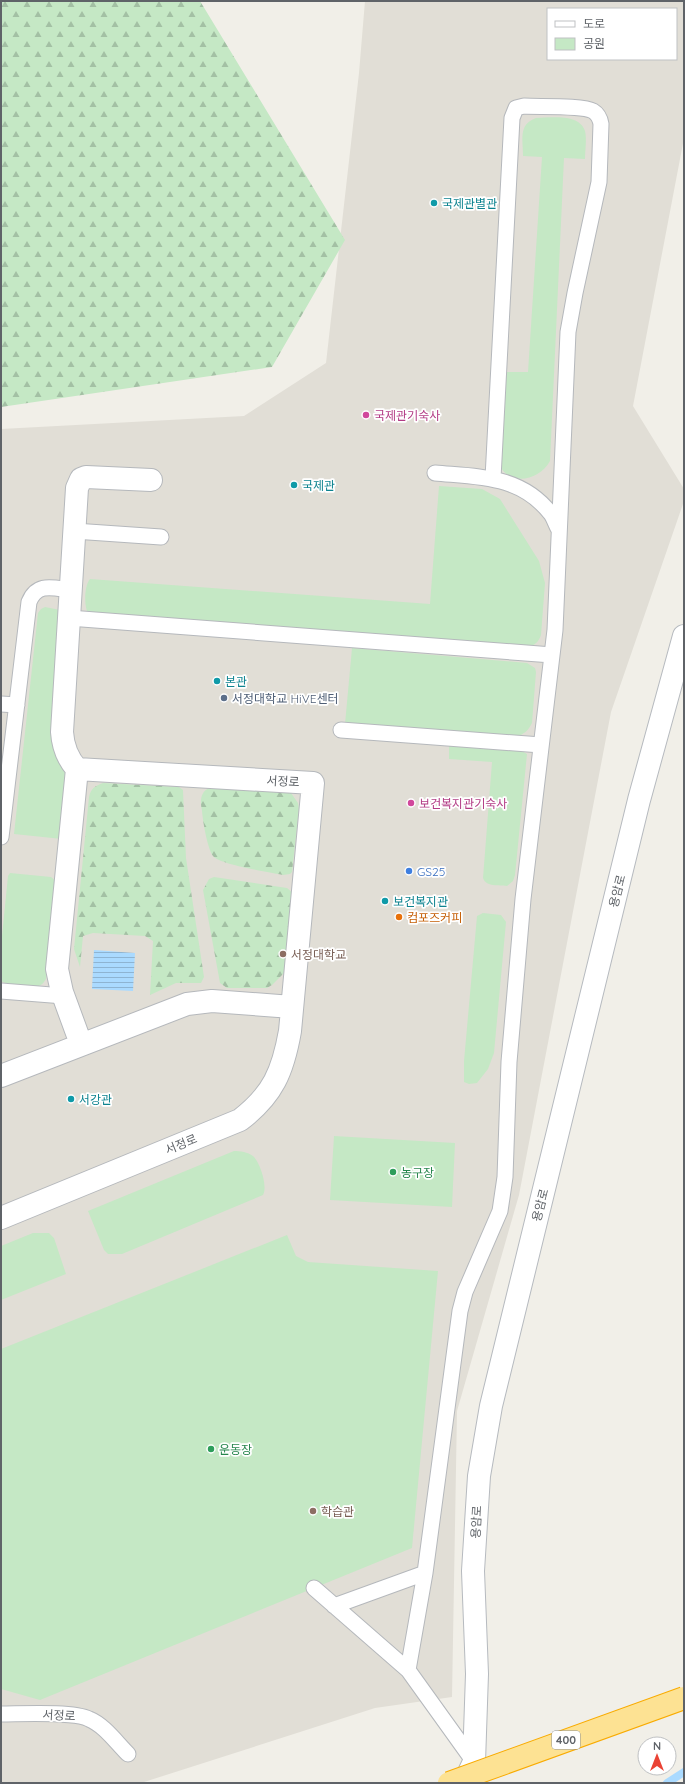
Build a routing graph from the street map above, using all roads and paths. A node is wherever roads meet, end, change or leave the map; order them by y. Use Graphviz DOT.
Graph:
graph roads {
  1 [pos="435,473"];
  2 [pos="493,478"];
  3 [pos="150,480"];
  4 [pos="74,531"];
  5 [pos="560,533"];
  6 [pos="161,537"];
  7 [pos="71,590"];
  8 [pos="69,618"];
  9 [pos="684,636"];
  10 [pos="552,655"];
  11 [pos="1,704"];
  12 [pos="16,705"];
  13 [pos="341,730"];
  14 [pos="541,745"];
  15 [pos="77,769"];
  16 [pos="1,837"];
  17 [pos="1,991"];
  18 [pos="64,996"];
  19 [pos="292,1007"];
  20 [pos="81,1044"];
  21 [pos="1,1076"];
  22 [pos="1,1218"];
  23 [pos="425,1573"];
  24 [pos="314,1588"];
  25 [pos="334,1606"];
  26 [pos="408,1670"];
  27 [pos="684,1698"];
  28 [pos="1,1714"];
  29 [pos="128,1754"];
  30 [pos="474,1762"];
  31 [pos="449,1783"];
  32 [pos="464,1783"];
  1 -- 2 [label="lane"];
  2 -- 5 [label="lane"];
  2 -- 5 [label="lane"];
  3 -- 4 [label="street"];
  4 -- 6 [label="lane"];
  4 -- 7 [label="street"];
  5 -- 10 [label="lane"];
  7 -- 8 [label="street"];
  7 -- 12 [label="lane"];
  8 -- 10 [label="lane"];
  8 -- 15 [label="street"];
  9 -- 30 [label="street, 용암로"];
  10 -- 14 [label="lane"];
  11 -- 12 [label="lane"];
  12 -- 16 [label="lane"];
  13 -- 14 [label="lane"];
  14 -- 23 [label="lane"];
  15 -- 18 [label="street"];
  15 -- 19 [label="street, 서정로"];
  17 -- 18 [label="lane"];
  18 -- 20 [label="street"];
  19 -- 20 [label="street"];
  19 -- 22 [label="street, 서정로"];
  20 -- 21 [label="street"];
  23 -- 25 [label="lane"];
  23 -- 26 [label="lane"];
  24 -- 25 [label="lane"];
  25 -- 26 [label="lane"];
  26 -- 30 [label="lane"];
  27 -- 31 [label="highway, 400, bridge"];
  28 -- 29 [label="lane, 서정로"];
  30 -- 32 [label="street, 용암로"];
}
